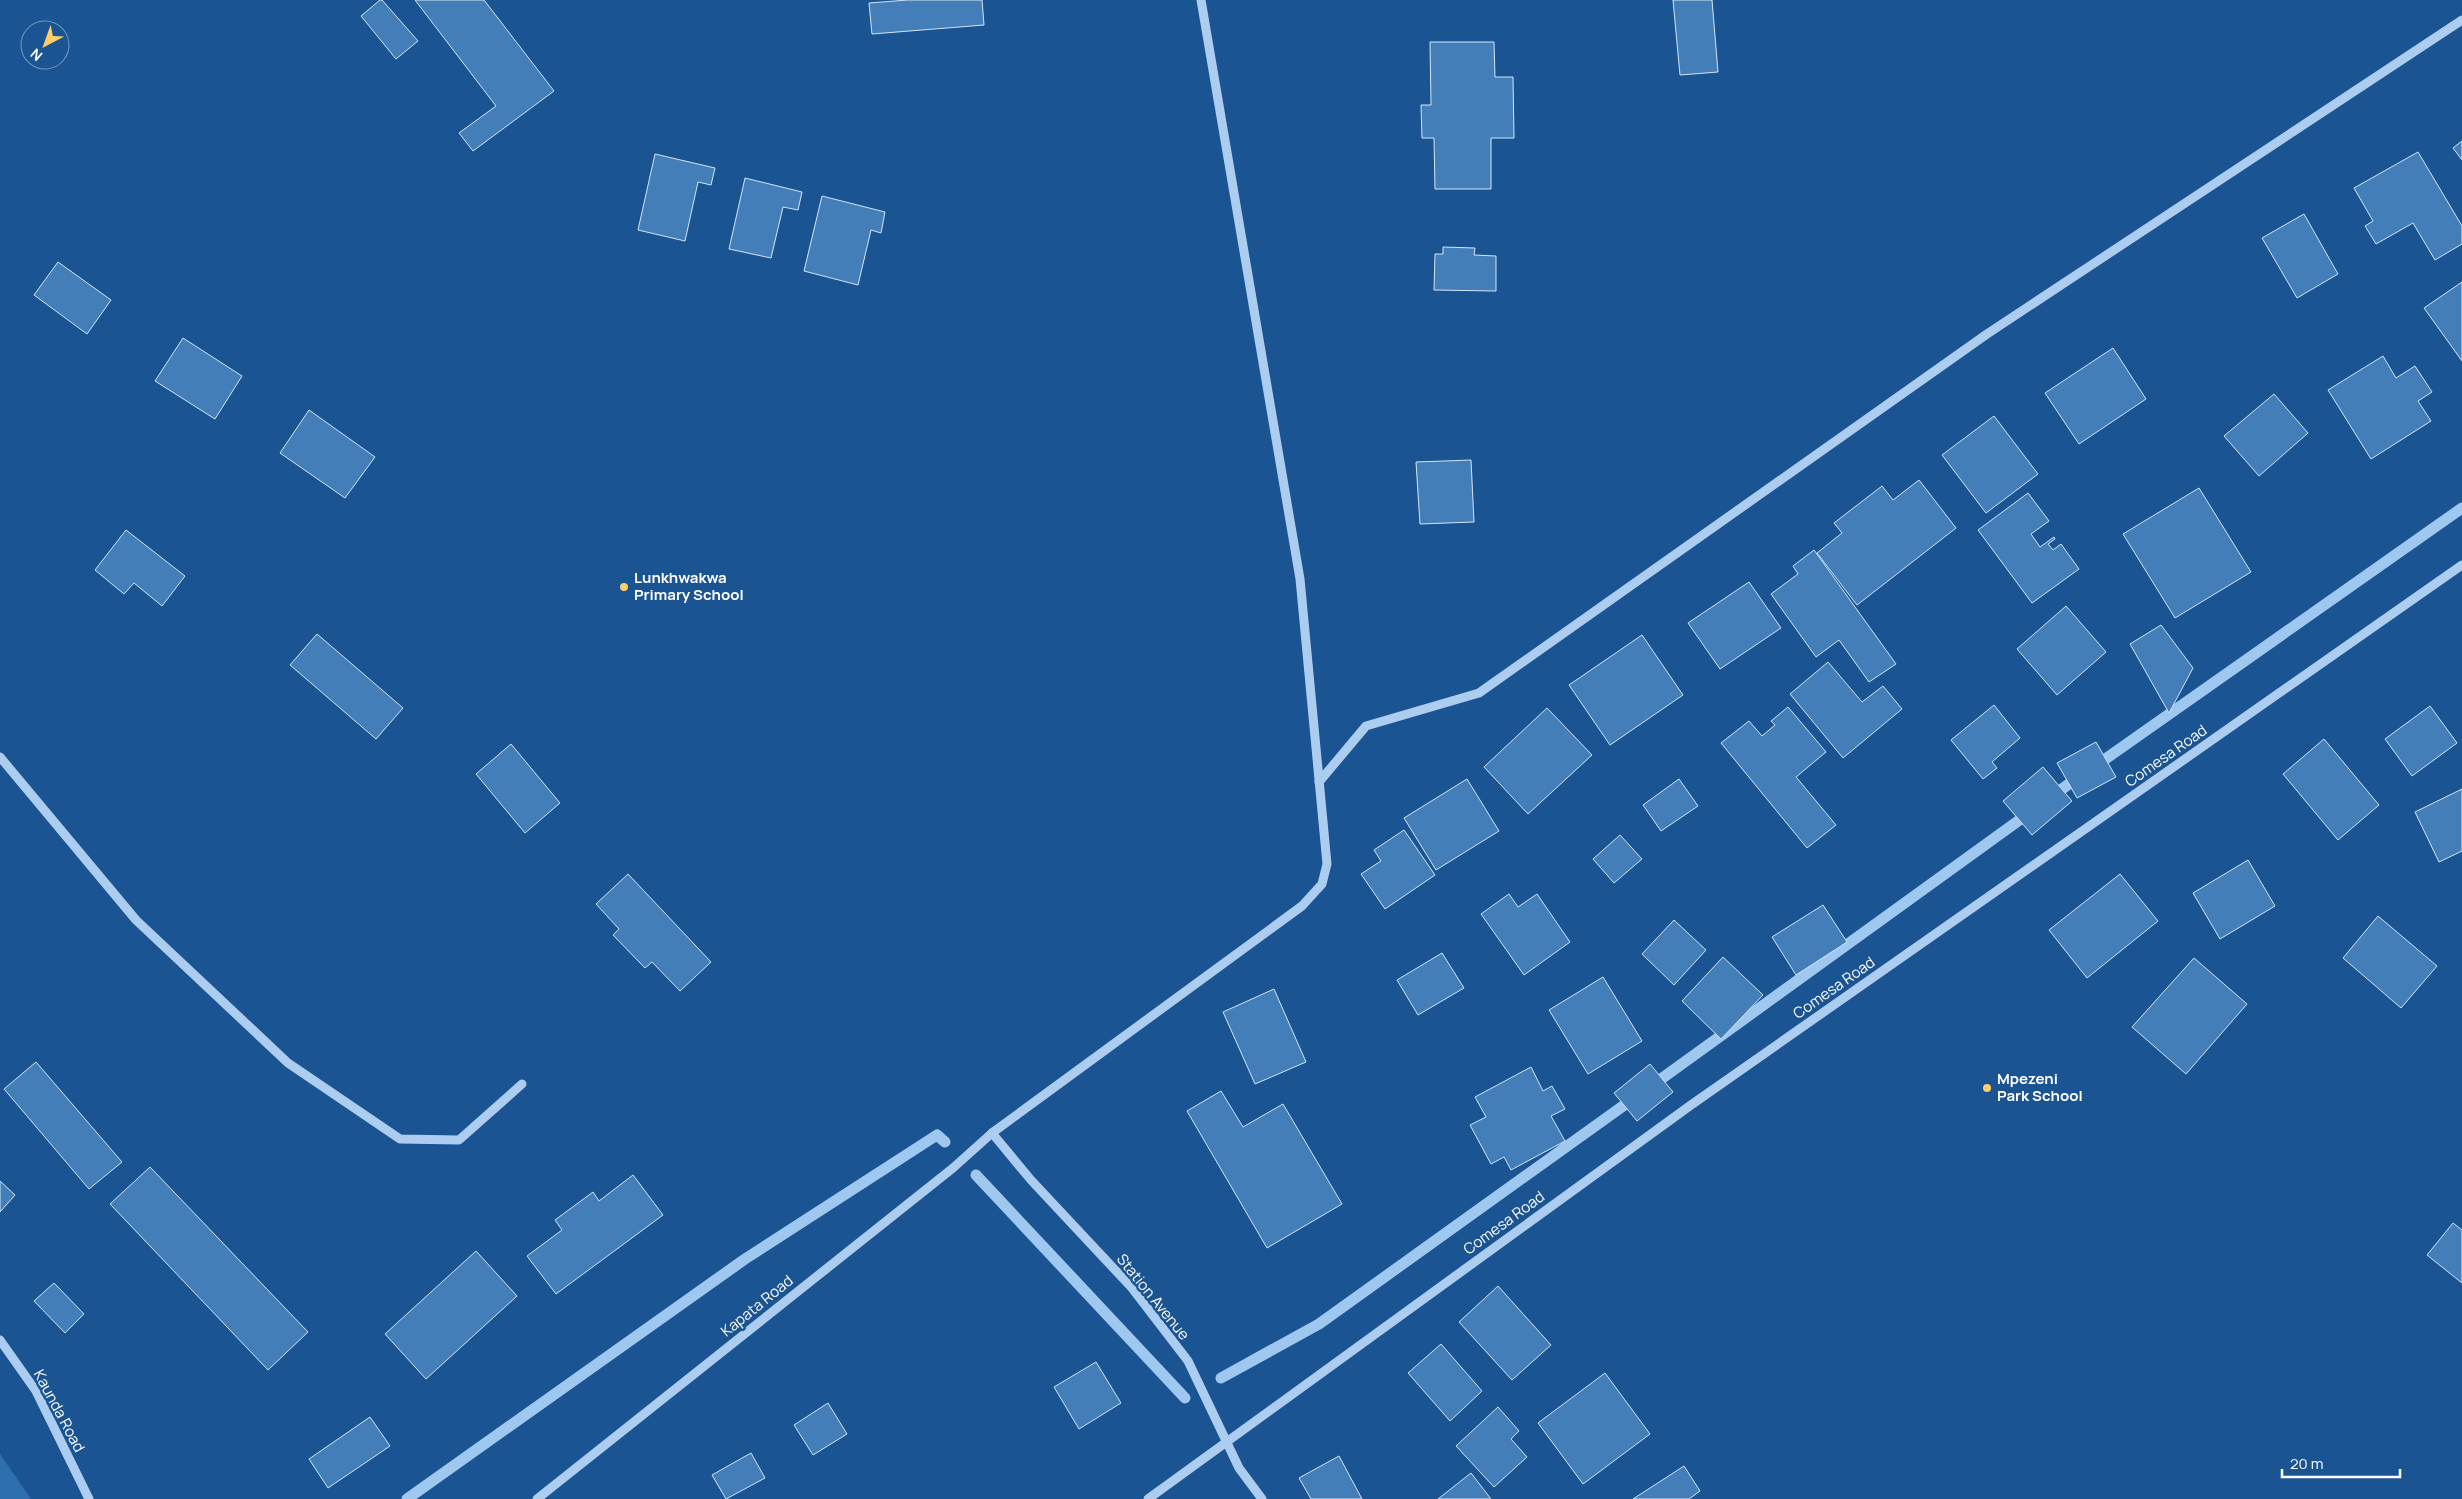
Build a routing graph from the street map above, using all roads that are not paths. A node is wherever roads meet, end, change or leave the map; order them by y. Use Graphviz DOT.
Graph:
graph roads {
  1 [pos="1201,0"];
  2 [pos="2462,20"];
  3 [pos="2462,565"];
  4 [pos="0,757"];
  5 [pos="1319,782"];
  6 [pos="522,1084"];
  7 [pos="992,1134"];
  8 [pos="0,1340"];
  9 [pos="1227,1441"];
  10 [pos="89,1499"];
  11 [pos="537,1499"];
  12 [pos="1148,1499"];
  13 [pos="1262,1499"];
  1 -- 5 [label="street, Kapata Road"];
  2 -- 5 [label="street"];
  3 -- 9 [label="street, Comesa Road"];
  4 -- 6 [label="street"];
  5 -- 7 [label="street, Kapata Road"];
  7 -- 9 [label="street, Station Avenue"];
  7 -- 11 [label="street, Kapata Road"];
  8 -- 10 [label="street, Kaunda Road"];
  9 -- 12 [label="street, Comesa Road"];
  9 -- 13 [label="street, Station Avenue"];
}
